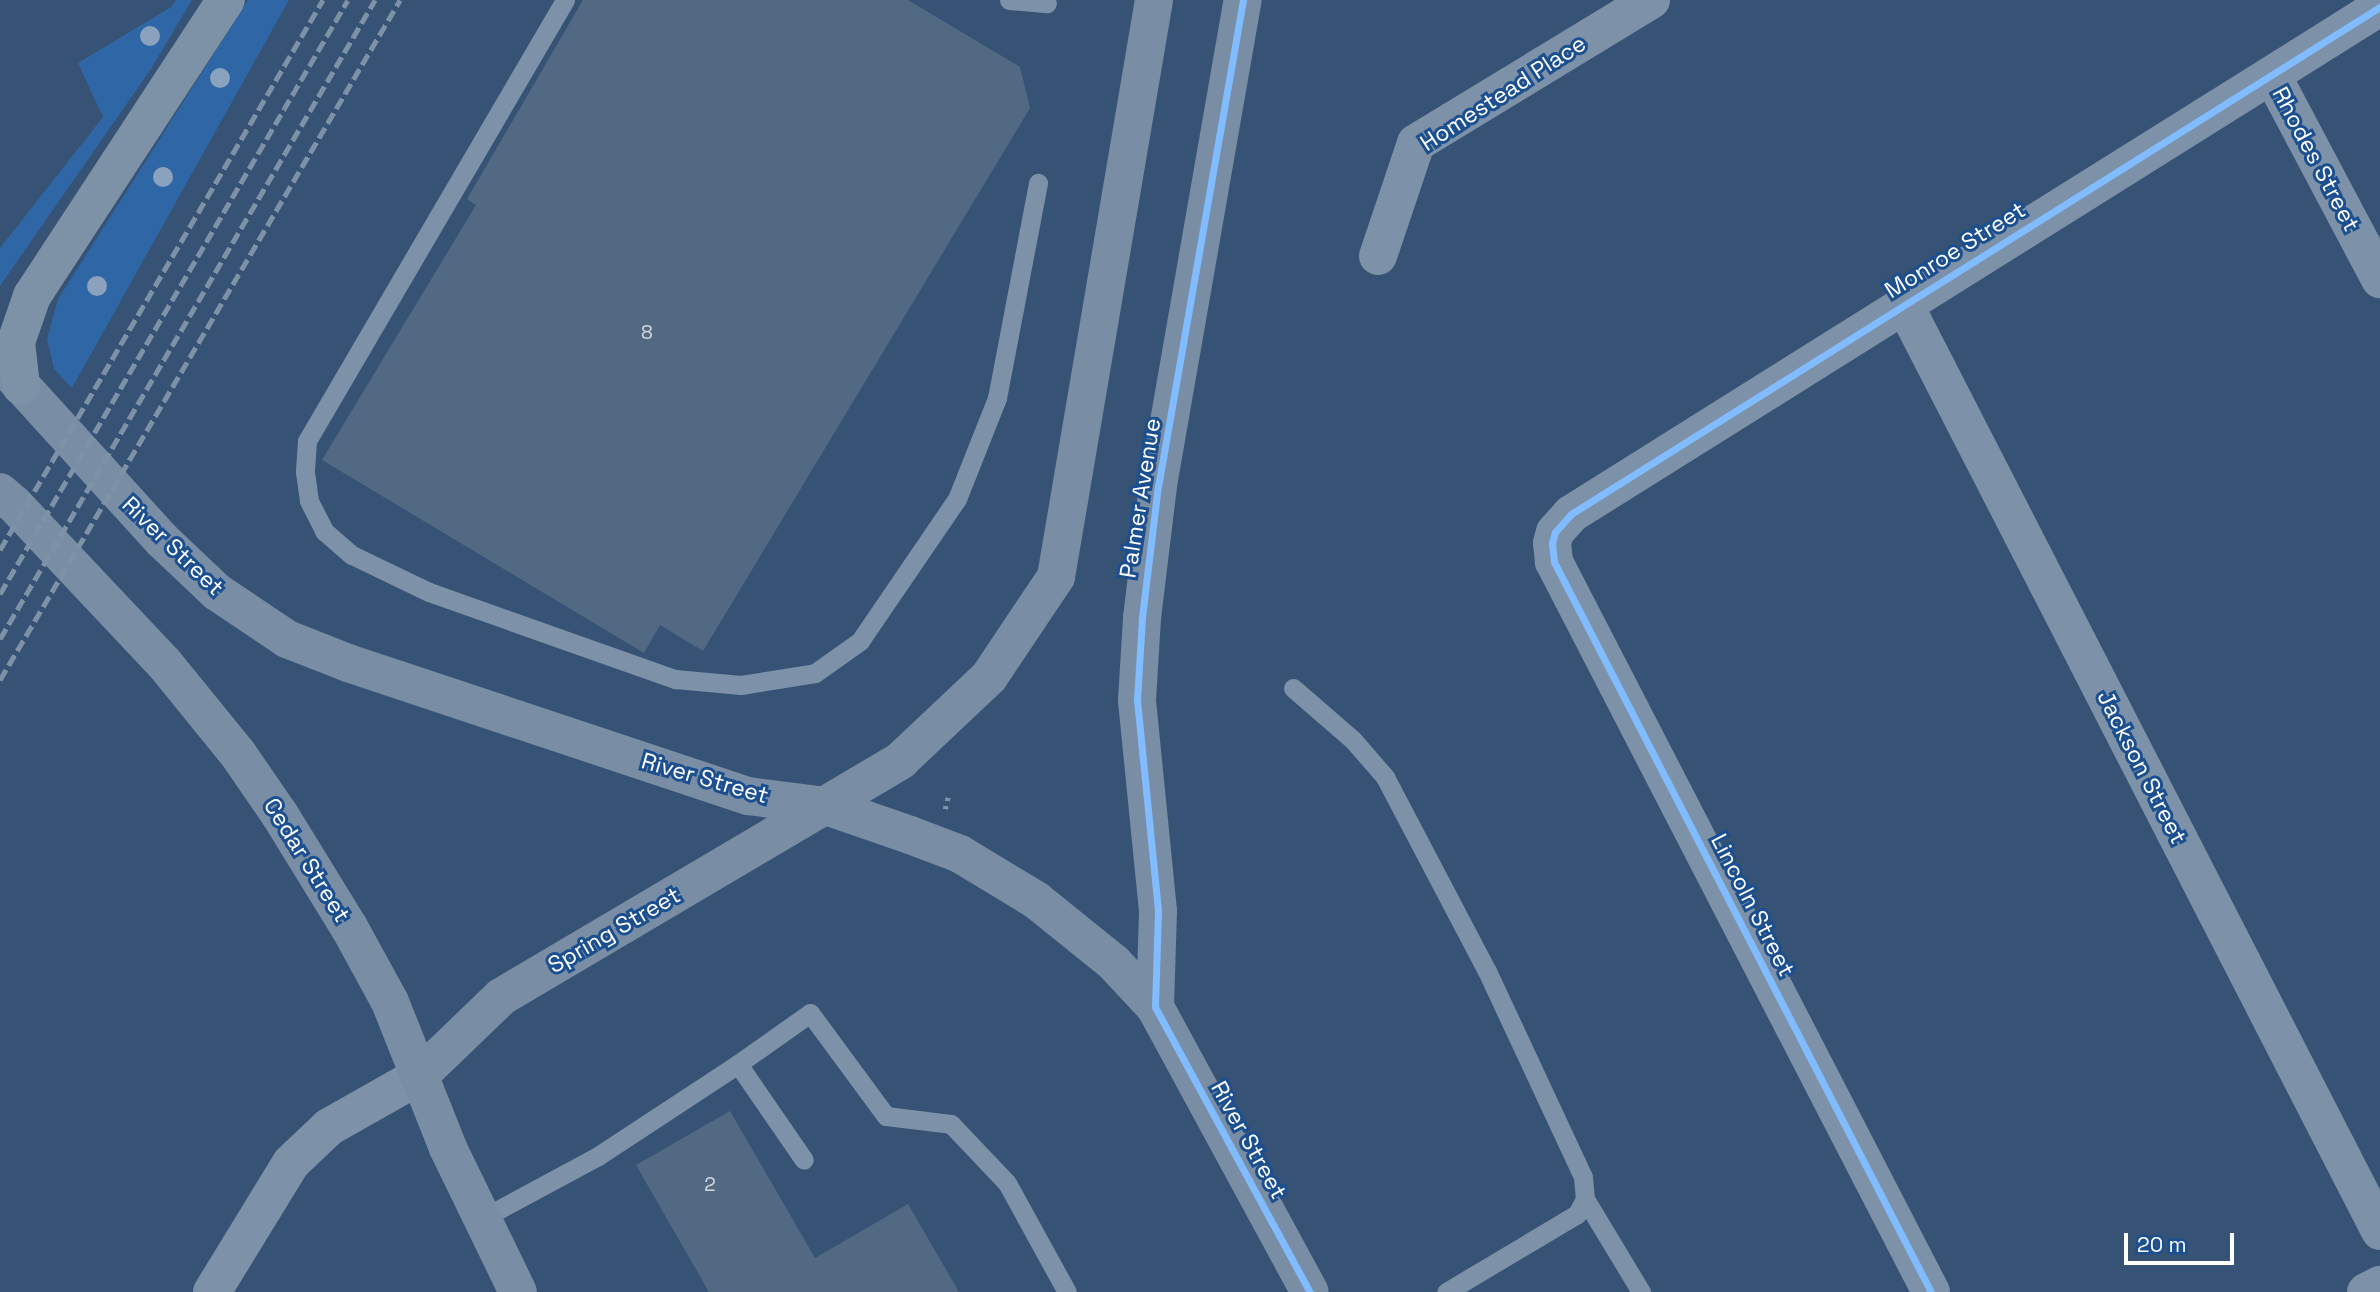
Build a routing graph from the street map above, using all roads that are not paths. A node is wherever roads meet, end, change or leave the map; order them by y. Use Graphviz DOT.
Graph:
graph roads {
  1 [pos="226,0"];
  2 [pos="565,0"];
  3 [pos="1009,0"];
  4 [pos="1154,0"];
  5 [pos="1243,0"];
  6 [pos="1651,0"];
  7 [pos="1047,3"];
  8 [pos="2369,7"];
  9 [pos="2273,77"];
  10 [pos="1038,183"];
  11 [pos="1378,256"];
  12 [pos="2380,279"];
  13 [pos="1904,304"];
  14 [pos="10,374"];
  15 [pos="0,492"];
  16 [pos="1555,532"];
  17 [pos="1293,688"];
  18 [pos="826,806"];
  19 [pos="1155,1007"];
  20 [pos="738,1064"];
  21 [pos="419,1076"];
  22 [pos="804,1160"];
  23 [pos="1585,1199"];
  24 [pos="483,1218"];
  25 [pos="2380,1231"];
  26 [pos="2380,1285"];
  27 [pos="212,1292"];
  28 [pos="518,1292"];
  29 [pos="1067,1292"];
  30 [pos="1310,1292"];
  31 [pos="1446,1292"];
  32 [pos="1641,1292"];
  33 [pos="1931,1292"];
  34 [pos="2366,1292"];
  1 -- 14 [label="highway"];
  2 -- 10 [label="lane"];
  3 -- 7 [label="lane"];
  4 -- 18 [label="main road"];
  5 -- 19 [label="main road, Palmer Avenue"];
  6 -- 11 [label="street, Homestead Place"];
  8 -- 9 [label="street, Monroe Street"];
  9 -- 12 [label="street, Rhodes Street"];
  9 -- 13 [label="street, Monroe Street"];
  13 -- 16 [label="street, Monroe Street"];
  13 -- 25 [label="street, Jackson Street"];
  14 -- 18 [label="main road, River Street"];
  15 -- 21 [label="main road, Cedar Street"];
  16 -- 33 [label="street, Lincoln Street"];
  17 -- 23 [label="lane"];
  18 -- 19 [label="main road, River Street"];
  18 -- 21 [label="main road, Spring Street"];
  19 -- 30 [label="main road, River Street"];
  20 -- 22 [label="lane"];
  20 -- 24 [label="lane"];
  20 -- 29 [label="lane"];
  21 -- 24 [label="main road, Cedar Street"];
  21 -- 27 [label="street"];
  23 -- 31 [label="lane"];
  23 -- 32 [label="lane"];
  24 -- 28 [label="main road, Cedar Street"];
  26 -- 34 [label="street"];
}
